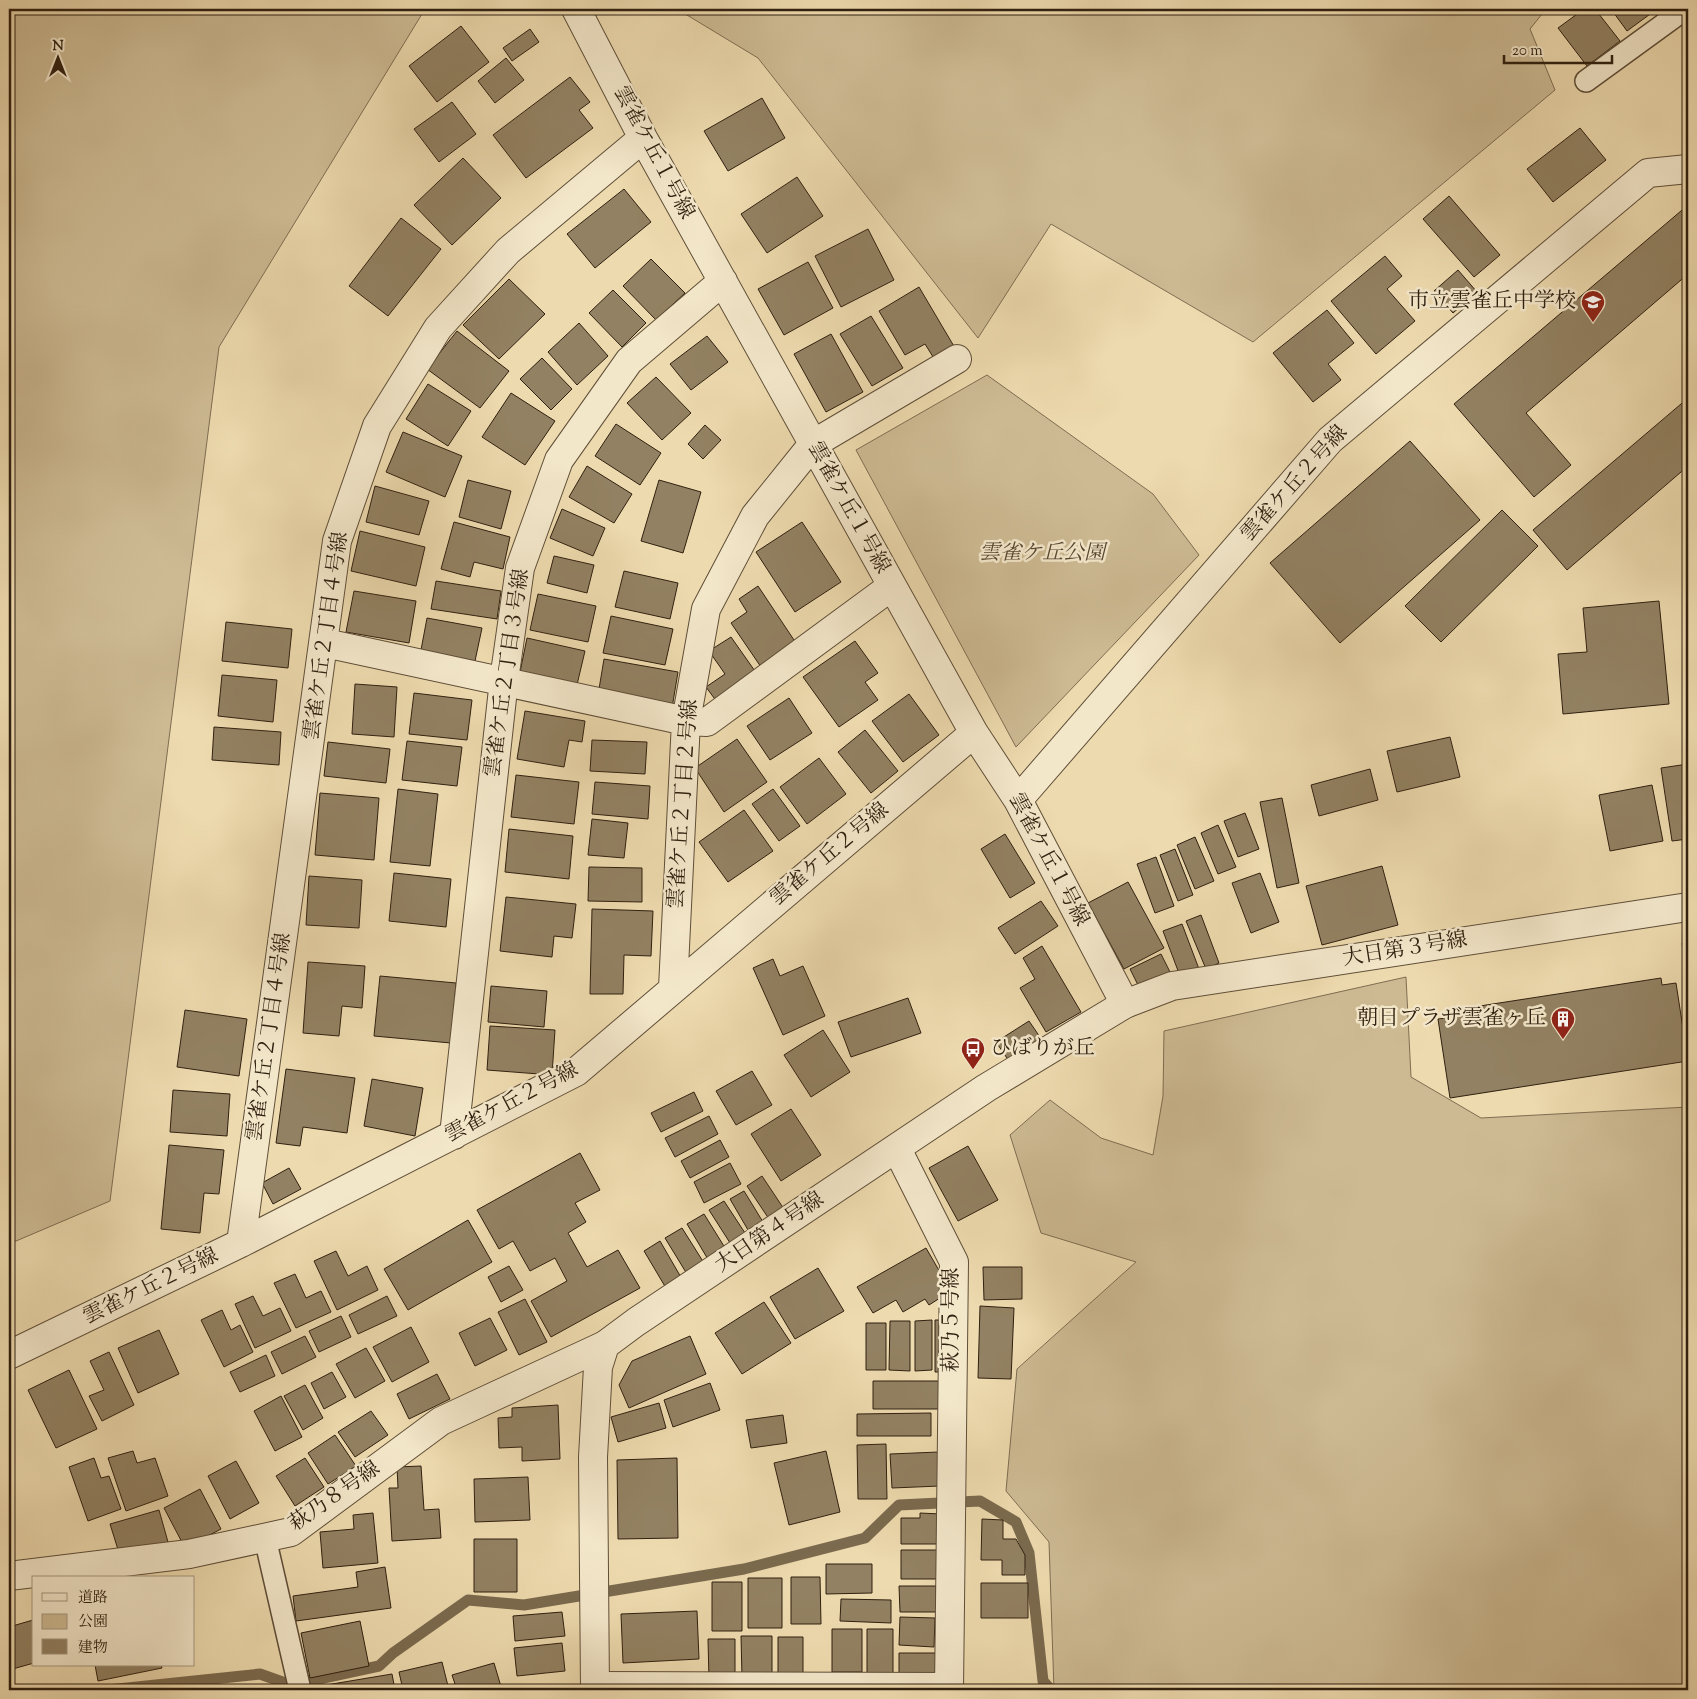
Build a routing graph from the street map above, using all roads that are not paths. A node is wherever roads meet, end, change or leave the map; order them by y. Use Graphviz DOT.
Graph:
graph roads {
  1 [pos="576,9"];
  2 [pos="1685,9"];
  3 [pos="1586,81"];
  4 [pos="643,138"];
  5 [pos="1688,169"];
  6 [pos="723,282"];
  7 [pos="957,359"];
  8 [pos="813,444"];
  9 [pos="892,586"];
  10 [pos="325,643"];
  11 [pos="504,680"];
  12 [pos="686,720"];
  13 [pos="974,733"];
  14 [pos="1018,800"];
  15 [pos="1688,908"];
  16 [pos="673,988"];
  17 [pos="1125,1004"];
  18 [pos="454,1135"];
  19 [pos="897,1149"];
  20 [pos="241,1243"];
  21 [pos="606,1345"];
  22 [pos="9,1356"];
  23 [pos="265,1538"];
  24 [pos="9,1576"];
  25 [pos="595,1688"];
  26 [pos="949,1689"];
  27 [pos="300,1690"];
  1 -- 4 [label="street, 雲雀ケ丘１号線"];
  2 -- 3 [label="lane"];
  4 -- 6 [label="street, 雲雀ケ丘１号線"];
  4 -- 10 [label="street, 雲雀ケ丘２丁目４号線"];
  5 -- 14 [label="street, 雲雀ケ丘２号線"];
  6 -- 8 [label="street, 雲雀ケ丘１号線"];
  6 -- 11 [label="street, 雲雀ケ丘２丁目３号線"];
  7 -- 8 [label="street"];
  8 -- 9 [label="street, 雲雀ケ丘１号線"];
  8 -- 12 [label="street, 雲雀ケ丘２丁目２号線"];
  9 -- 12 [label="street"];
  9 -- 13 [label="street, 雲雀ケ丘１号線"];
  10 -- 11 [label="street"];
  10 -- 20 [label="street, 雲雀ケ丘２丁目４号線"];
  11 -- 12 [label="street"];
  11 -- 18 [label="street, 雲雀ケ丘２丁目３号線"];
  12 -- 16 [label="street, 雲雀ケ丘２丁目２号線"];
  13 -- 14 [label="street, 雲雀ケ丘１号線"];
  13 -- 16 [label="street, 雲雀ケ丘２号線"];
  14 -- 17 [label="street, 雲雀ケ丘１号線"];
  15 -- 17 [label="street, 大日第３号線"];
  16 -- 18 [label="street, 雲雀ケ丘２号線"];
  17 -- 19 [label="street, 大日第４号線"];
  18 -- 20 [label="street, 雲雀ケ丘２号線"];
  19 -- 21 [label="street, 大日第４号線"];
  19 -- 26 [label="street, 萩乃５号線"];
  20 -- 22 [label="street, 雲雀ケ丘２号線"];
  21 -- 23 [label="street, 萩乃８号線"];
  21 -- 25 [label="street"];
  23 -- 24 [label="street, 萩乃８号線"];
  23 -- 27 [label="lane"];
  25 -- 26 [label="street"];
}
